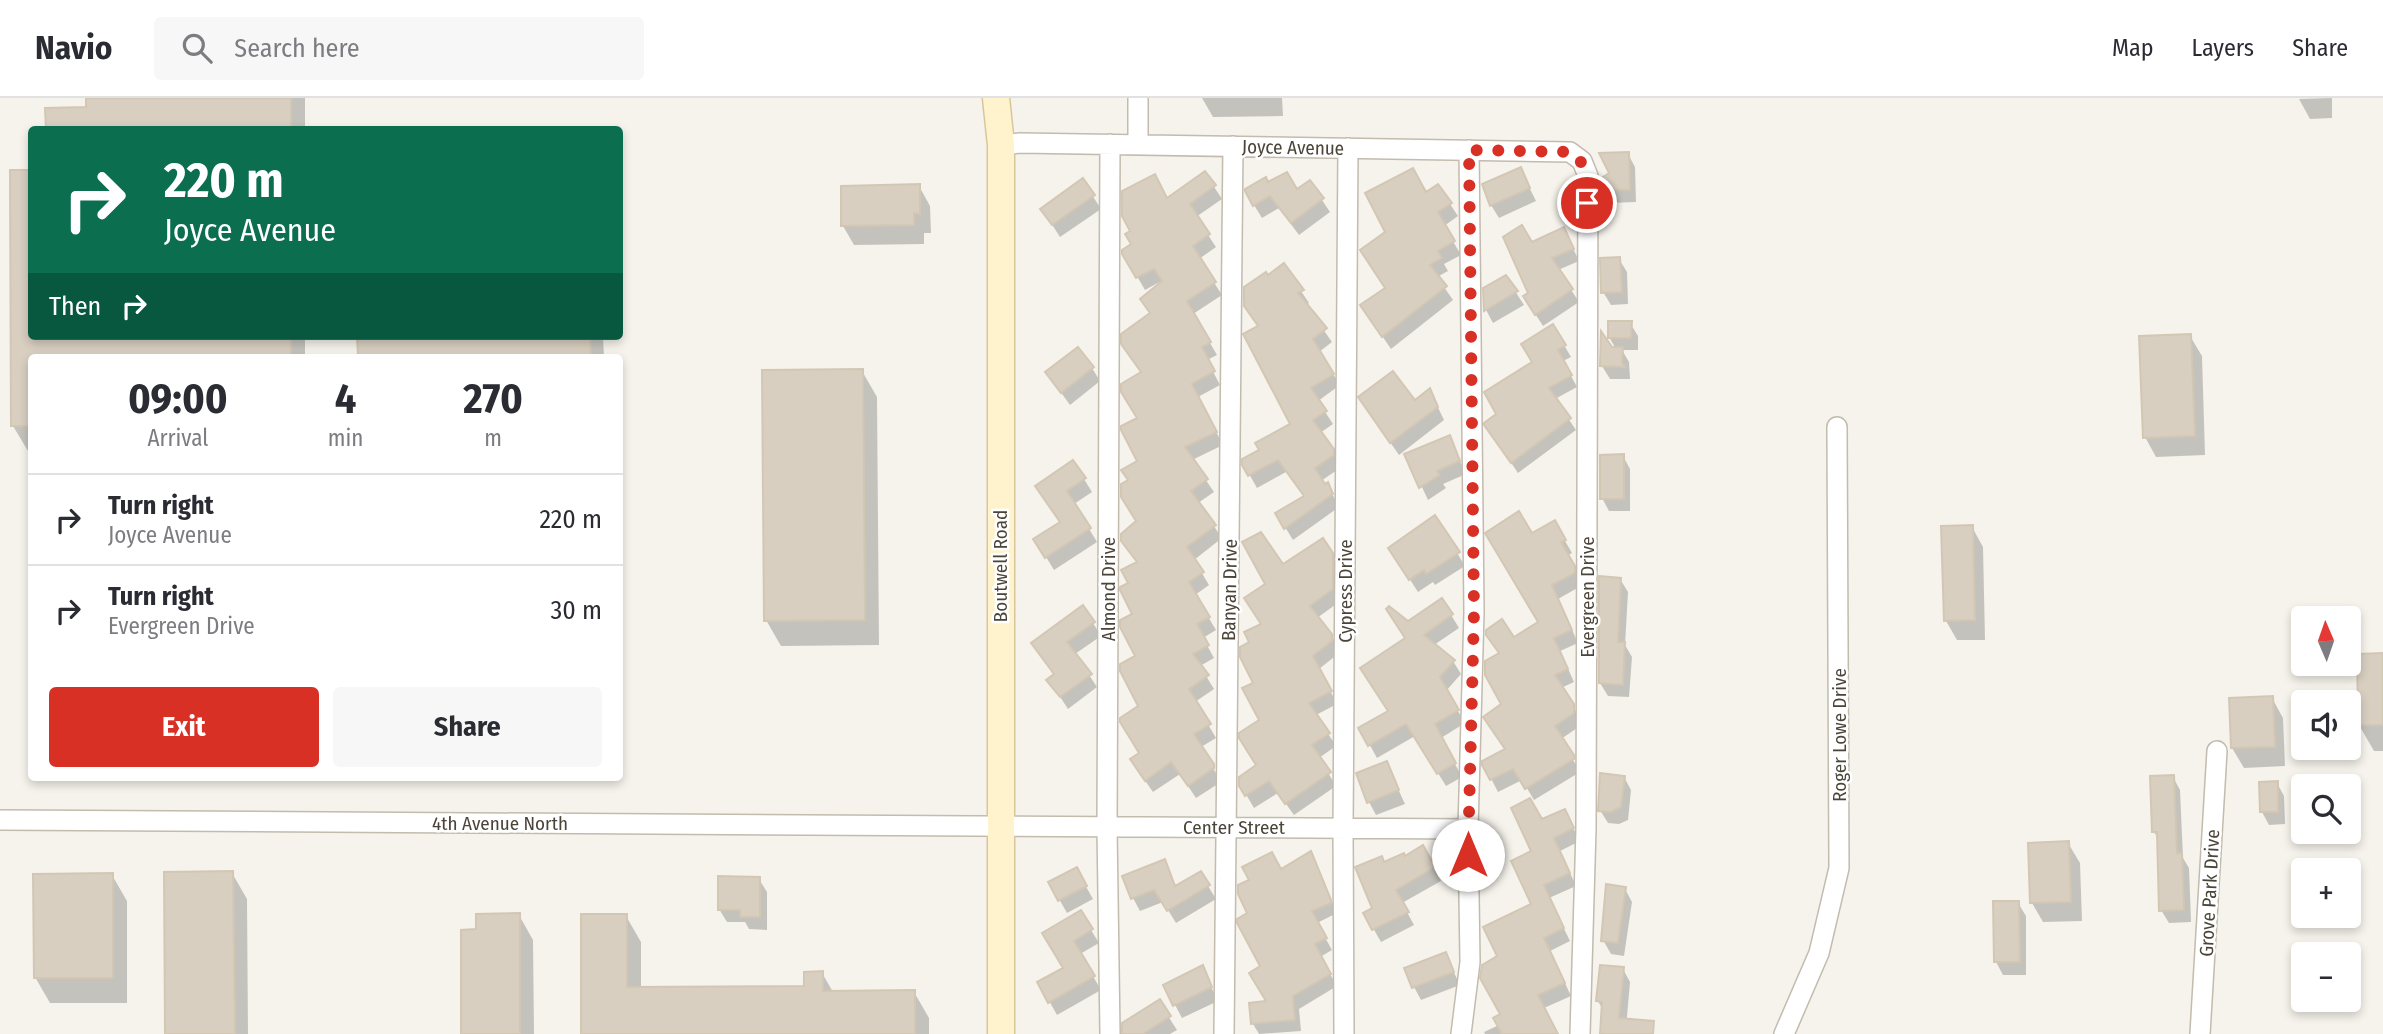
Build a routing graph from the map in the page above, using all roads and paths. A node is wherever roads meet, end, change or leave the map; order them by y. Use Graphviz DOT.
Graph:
graph roads {
  1 [pos="996,98"];
  2 [pos="1138,98"];
  3 [pos="1110,144"];
  4 [pos="1000,145"];
  5 [pos="1138,145"];
  6 [pos="1233,146"];
  7 [pos="1348,148"];
  8 [pos="1469,150"];
  9 [pos="1583,161"];
  10 [pos="1837,427"];
  11 [pos="2217,751"];
  12 [pos="0,820"];
  13 [pos="1000,826"];
  14 [pos="1107,827"];
  15 [pos="1227,827"];
  16 [pos="1343,828"];
  17 [pos="1468,828"];
  18 [pos="1001,1034"];
  19 [pos="1110,1034"];
  20 [pos="1224,1034"];
  21 [pos="1344,1034"];
  22 [pos="1461,1034"];
  23 [pos="1580,1034"];
  24 [pos="1784,1034"];
  25 [pos="2200,1034"];
  1 -- 4 [label="street, Boutwell Road"];
  2 -- 5 [label="street"];
  3 -- 4 [label="street, Joyce Avenue"];
  3 -- 5 [label="street, Joyce Avenue"];
  3 -- 14 [label="street, Almond Drive"];
  4 -- 13 [label="street, Boutwell Road"];
  5 -- 6 [label="street, Joyce Avenue"];
  6 -- 7 [label="street, Joyce Avenue"];
  6 -- 15 [label="street, Banyan Drive"];
  7 -- 8 [label="street, Joyce Avenue"];
  7 -- 16 [label="street, Cypress Drive"];
  8 -- 9 [label="street, Joyce Avenue"];
  8 -- 17 [label="street"];
  9 -- 23 [label="street, Evergreen Drive"];
  10 -- 24 [label="street, Roger Lowe Drive"];
  11 -- 25 [label="street, Grove Park Drive"];
  12 -- 13 [label="street, 4th Avenue North"];
  13 -- 14 [label="street, Center Street"];
  13 -- 18 [label="street, Boutwell Road"];
  14 -- 15 [label="street, Center Street"];
  14 -- 19 [label="street, Almond Drive"];
  15 -- 16 [label="street, Center Street"];
  15 -- 20 [label="street, Banyan Drive"];
  16 -- 17 [label="street, Center Street"];
  16 -- 21 [label="street, Cypress Drive"];
  17 -- 22 [label="street"];
}
